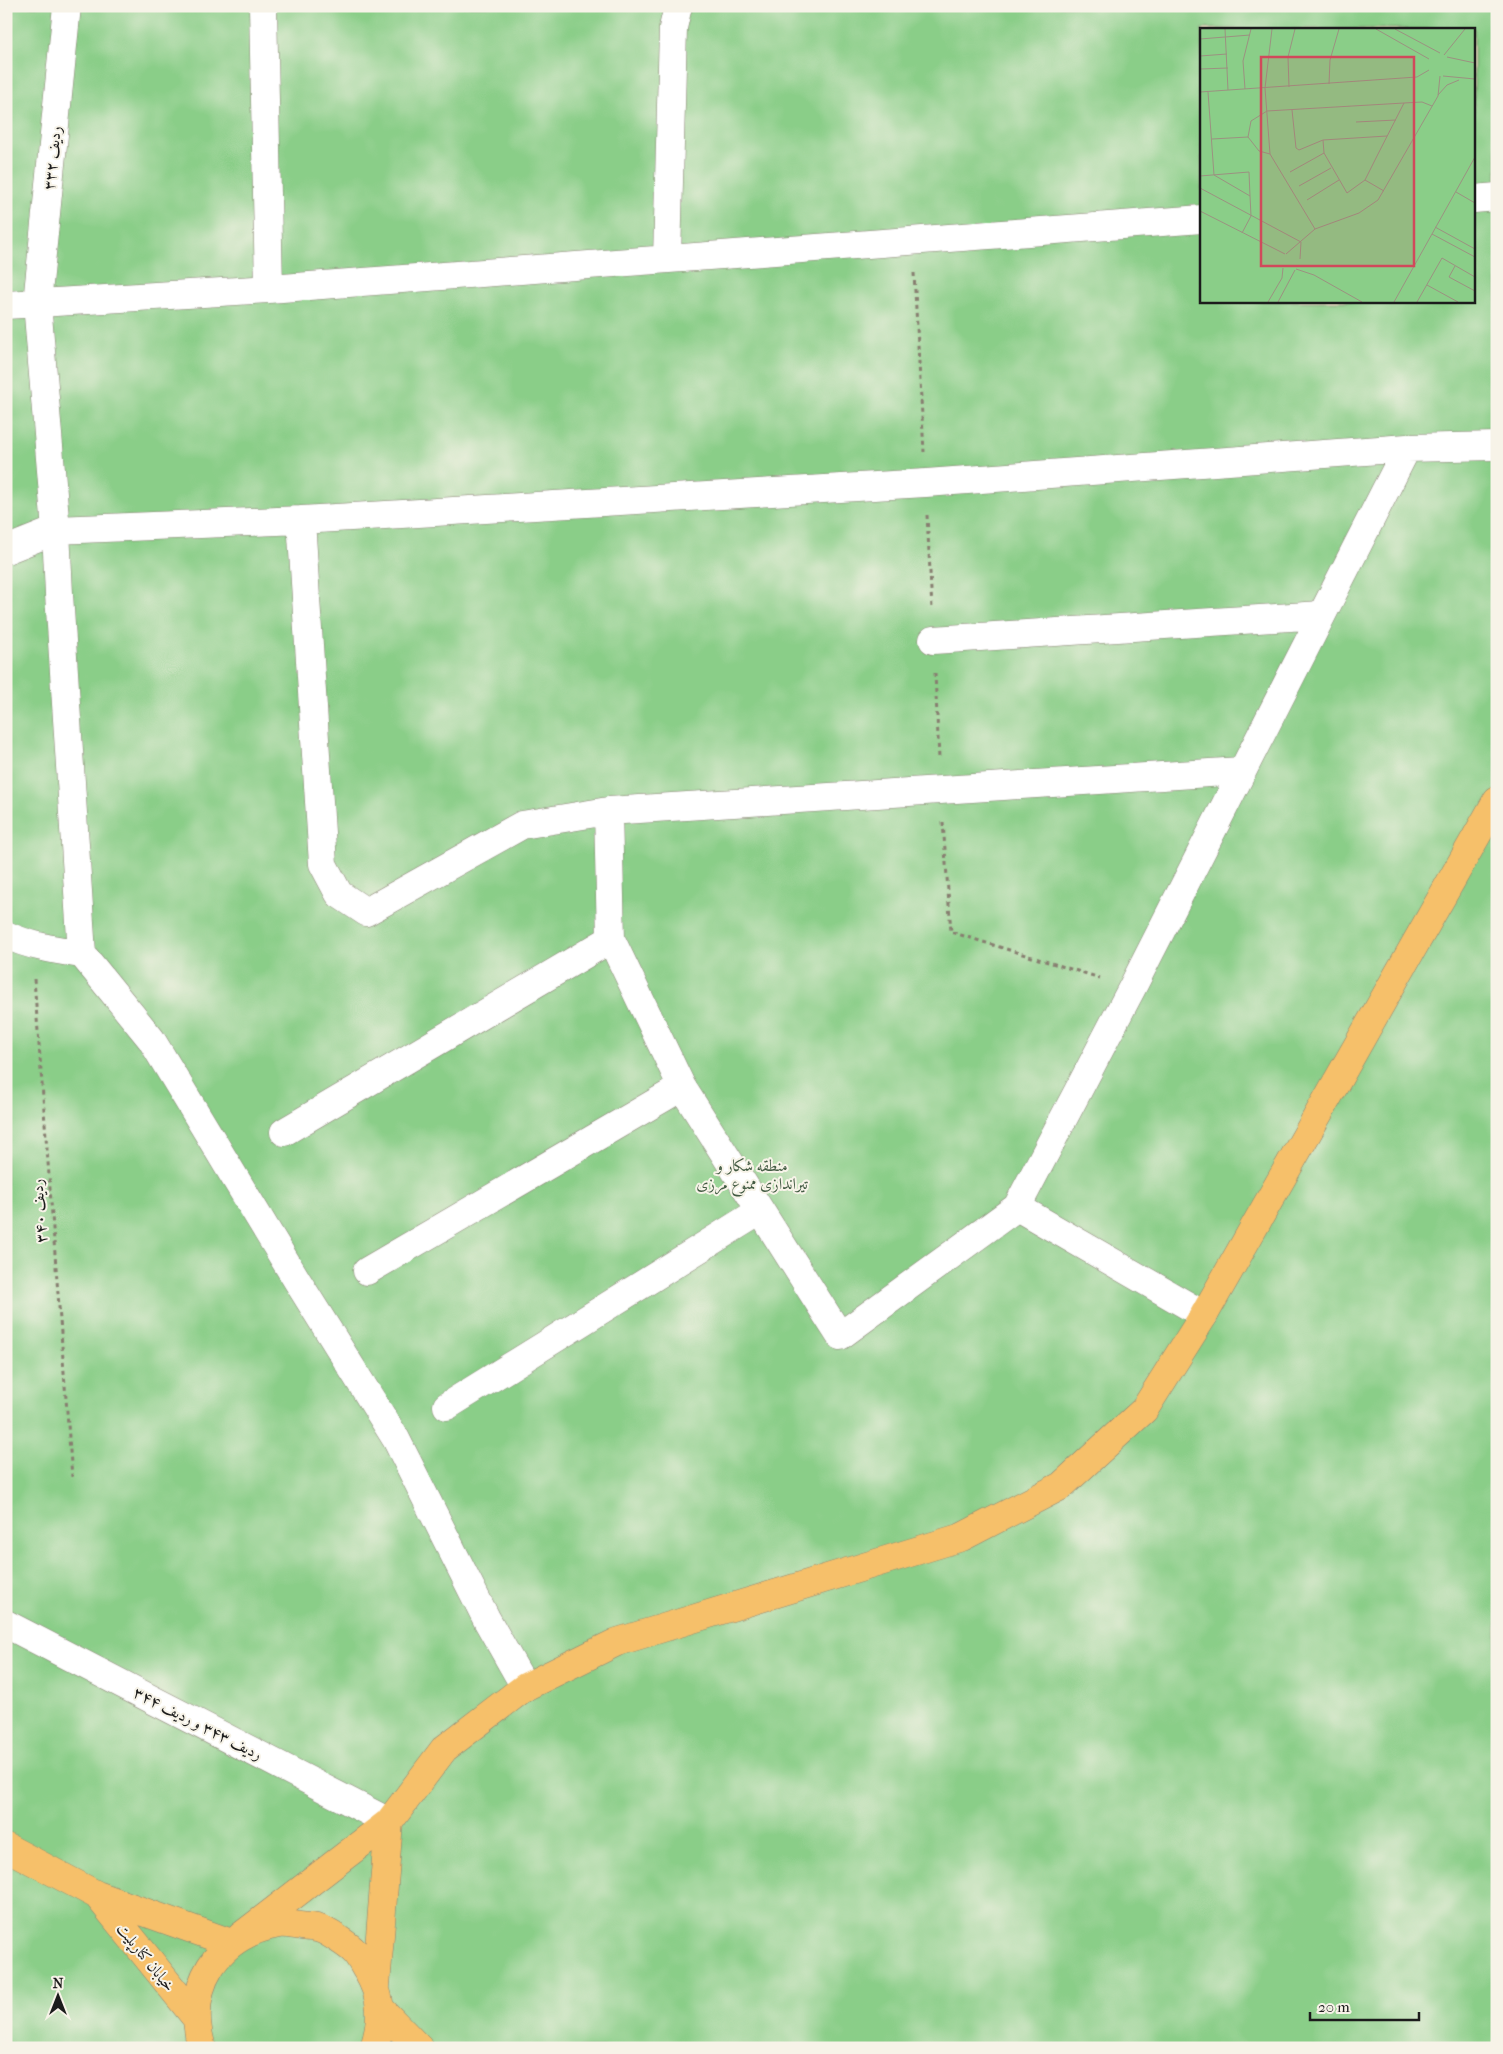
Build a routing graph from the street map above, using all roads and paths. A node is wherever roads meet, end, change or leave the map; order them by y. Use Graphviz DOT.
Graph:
graph roads {
  1 [pos="263,6"];
  2 [pos="678,6"];
  3 [pos="67,10"];
  4 [pos="1497,197"];
  5 [pos="1476,199"];
  6 [pos="1200,219"];
  7 [pos="667,259"];
  8 [pos="269,289"];
  9 [pos="37,303"];
  10 [pos="6,305"];
  11 [pos="1497,446"];
  12 [pos="1406,448"];
  13 [pos="301,520"];
  14 [pos="56,530"];
  15 [pos="6,550"];
  16 [pos="1321,615"];
  17 [pos="933,640"];
  18 [pos="1241,771"];
  19 [pos="1497,800"];
  20 [pos="608,811"];
  21 [pos="19,939"];
  22 [pos="611,939"];
  23 [pos="82,954"];
  24 [pos="682,1087"];
  25 [pos="284,1132"];
  26 [pos="1017,1207"];
  27 [pos="760,1211"];
  28 [pos="366,1271"];
  29 [pos="1204,1316"];
  30 [pos="447,1406"];
  31 [pos="72,1476"];
  32 [pos="6,1624"];
  33 [pos="525,1687"];
  34 [pos="390,1822"];
  35 [pos="6,1847"];
  36 [pos="97,1895"];
  37 [pos="236,1939"];
  38 [pos="378,1997"];
  39 [pos="196,2018"];
  40 [pos="202,2048"];
  41 [pos="374,2048"];
  42 [pos="419,2048"];
  1 -- 8 [label="street"];
  2 -- 7 [label="street"];
  3 -- 9 [label="street, ردیف ۳۳۲"];
  4 -- 5 [label="street"];
  6 -- 7 [label="street"];
  7 -- 8 [label="street"];
  8 -- 9 [label="street"];
  9 -- 10 [label="street"];
  9 -- 14 [label="street, ردیف ۳۳۲"];
  11 -- 12 [label="street"];
  12 -- 13 [label="street"];
  12 -- 16 [label="street"];
  13 -- 14 [label="street"];
  13 -- 20 [label="street"];
  14 -- 15 [label="street"];
  14 -- 23 [label="street, ردیف ۳۳۲"];
  16 -- 17 [label="street"];
  16 -- 18 [label="street"];
  18 -- 20 [label="street"];
  18 -- 26 [label="street"];
  19 -- 29 [label="main road"];
  20 -- 22 [label="street"];
  21 -- 23 [label="street"];
  21 -- 31 [label="path, ردیف ۳۴۰"];
  22 -- 24 [label="street"];
  22 -- 25 [label="street"];
  23 -- 33 [label="street"];
  24 -- 27 [label="street"];
  24 -- 28 [label="street"];
  26 -- 27 [label="street"];
  26 -- 29 [label="street"];
  27 -- 30 [label="street"];
  29 -- 33 [label="main road"];
  32 -- 34 [label="street, ردیف ۳۴۳ و ردیف ۳۴۴"];
  33 -- 34 [label="main road"];
  34 -- 37 [label="main road"];
  34 -- 38 [label="main road"];
  35 -- 36 [label="main road, خیابان کنارپلیت"];
  36 -- 37 [label="main road, خیابان کنارپلیت"];
  36 -- 39 [label="main road, خیابان کنارپلیت"];
  37 -- 38 [label="main road"];
  37 -- 39 [label="main road"];
  38 -- 41 [label="main road"];
  38 -- 42 [label="main road"];
  39 -- 40 [label="main road"];
}
